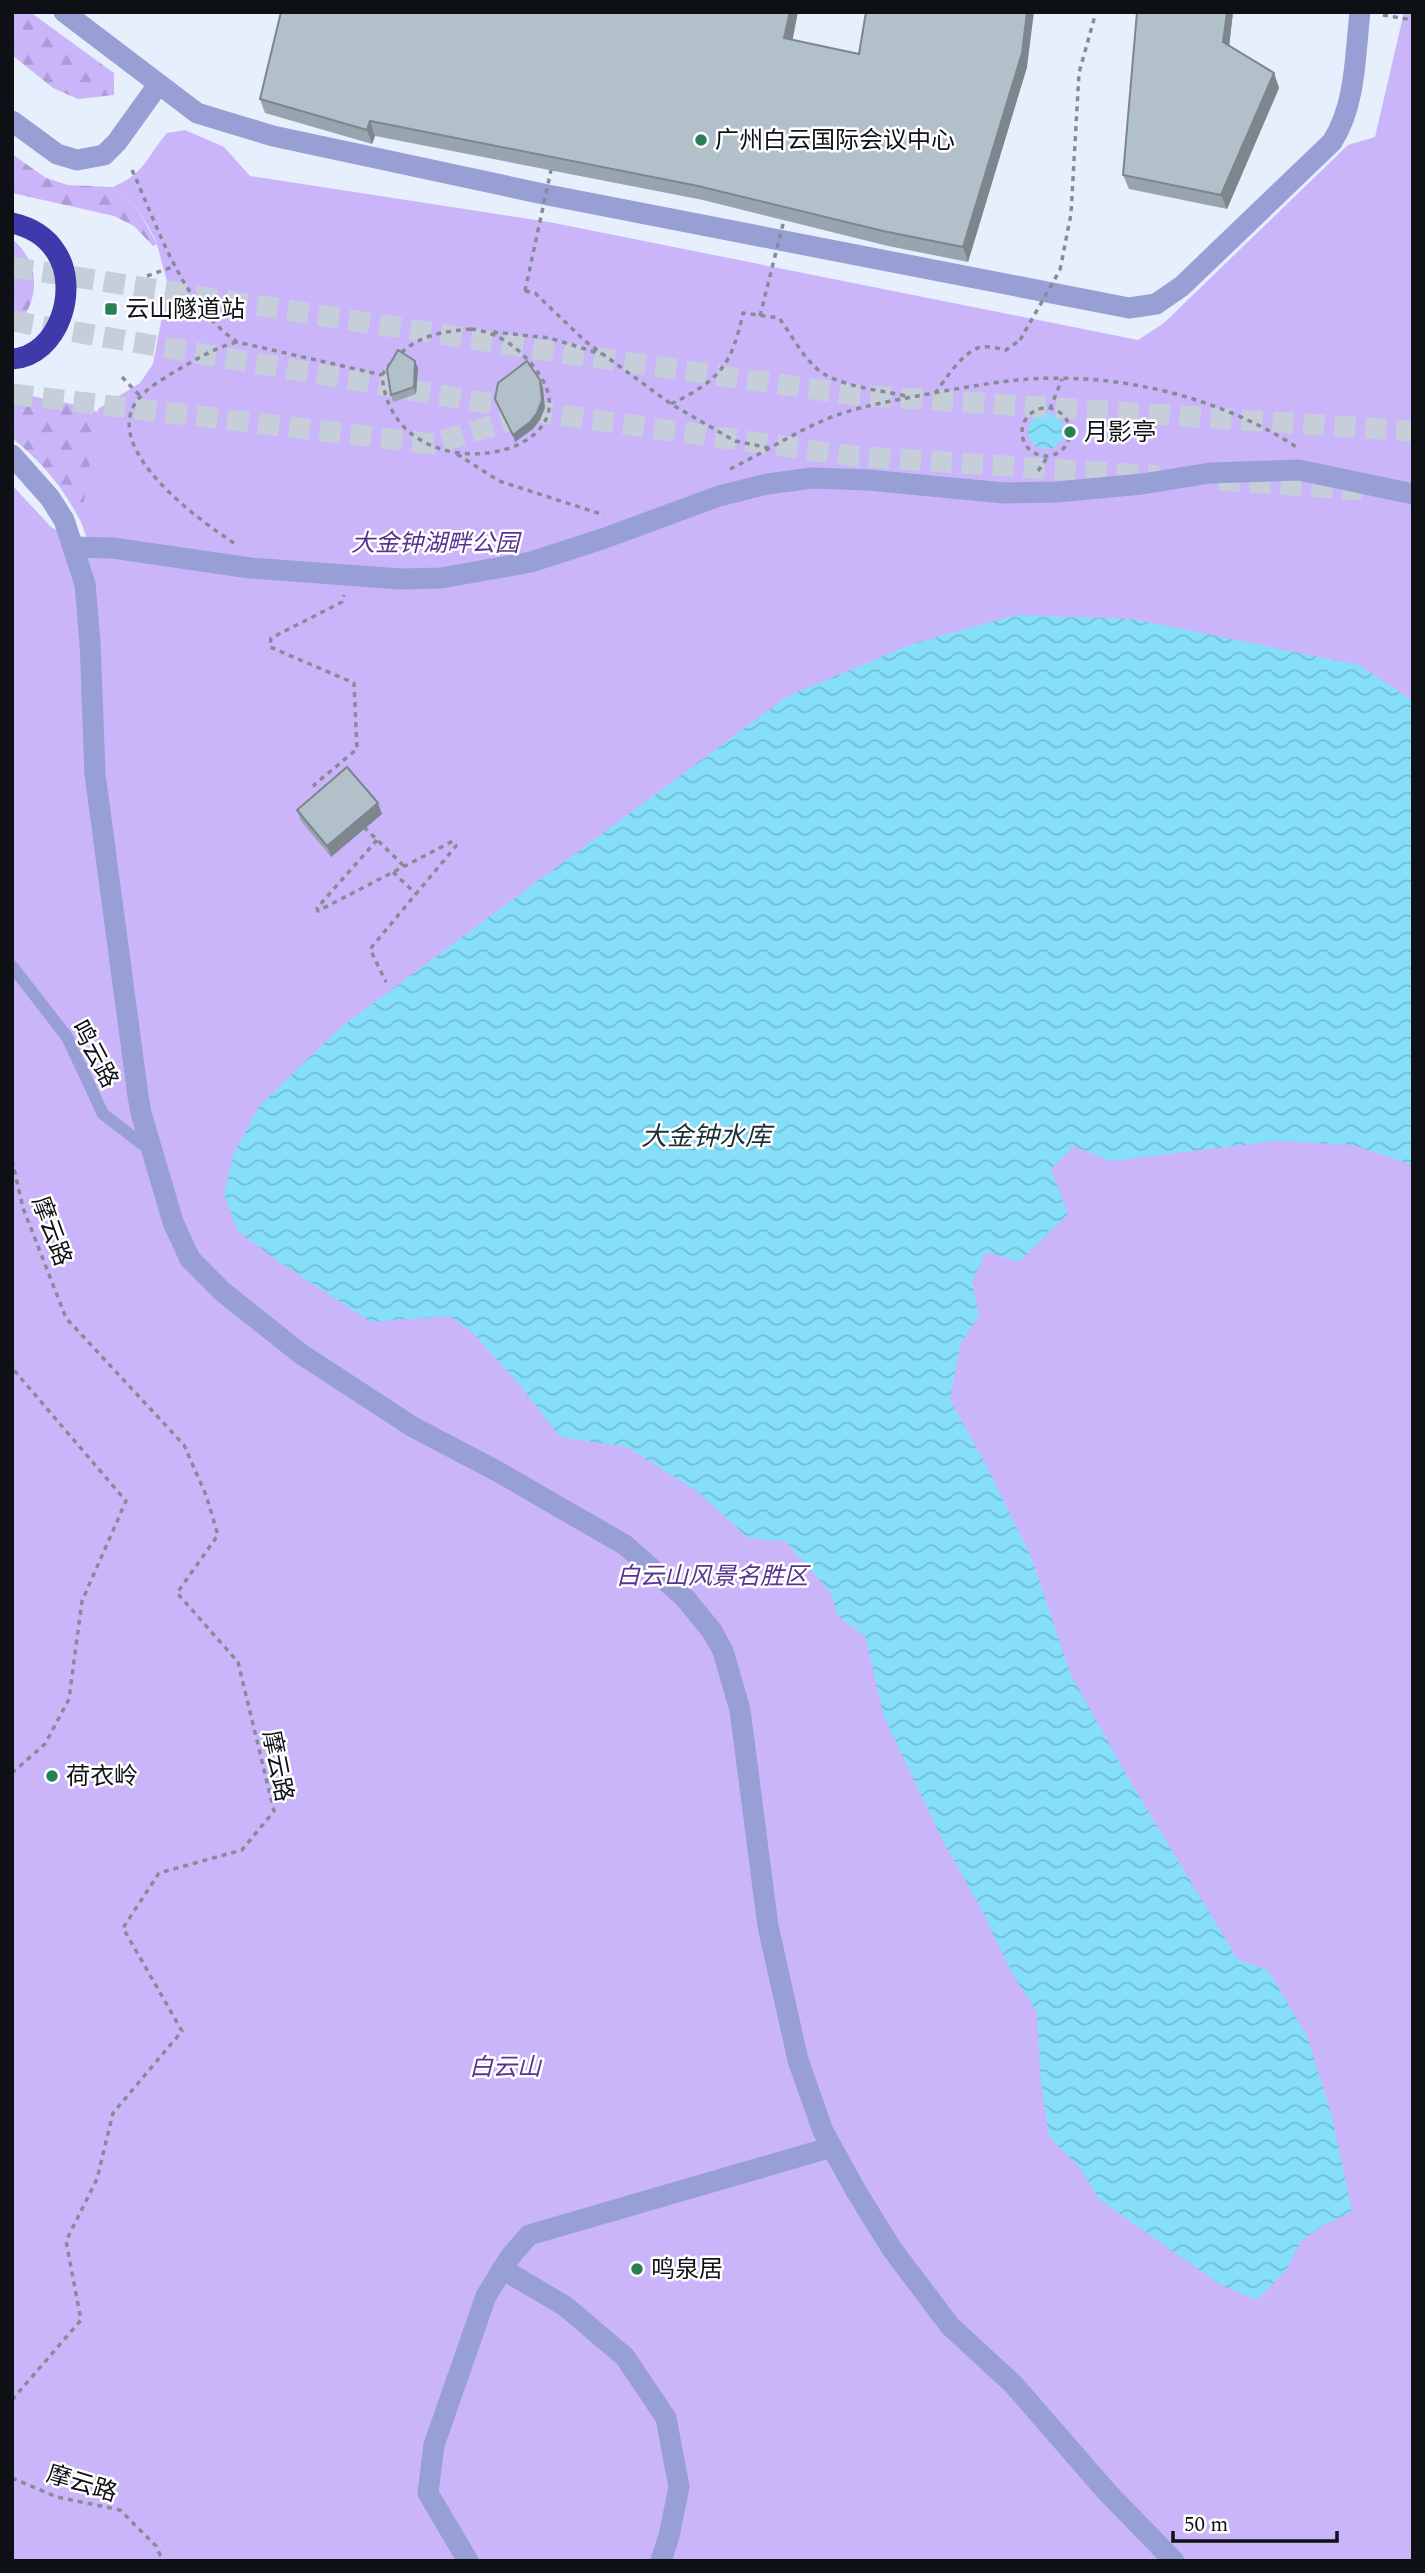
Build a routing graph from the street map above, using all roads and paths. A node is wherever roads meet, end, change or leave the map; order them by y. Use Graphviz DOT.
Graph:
graph roads {
  1 [pos="64,12"];
  2 [pos="1096,12"];
  3 [pos="1360,12"];
  4 [pos="1383,15"];
  5 [pos="1413,20"];
  6 [pos="158,85"];
  7 [pos="12,121"];
  8 [pos="132,170"];
  9 [pos="551,170"];
  10 [pos="784,220"];
  11 [pos="12,223"];
  12 [pos="176,266"];
  13 [pos="147,276"];
  14 [pos="760,316"];
  15 [pos="487,331"];
  16 [pos="237,342"];
  17 [pos="605,355"];
  18 [pos="12,359"];
  19 [pos="382,375"];
  20 [pos="122,377"];
  21 [pos="1062,379"];
  22 [pos="935,393"];
  23 [pos="140,397"];
  24 [pos="912,397"];
  25 [pos="671,404"];
  26 [pos="1051,409"];
  27 [pos="772,448"];
  28 [pos="456,453"];
  29 [pos="1306,453"];
  30 [pos="12,455"];
  31 [pos="1048,456"];
  32 [pos="1036,473"];
  33 [pos="721,474"];
  34 [pos="1413,494"];
  35 [pos="609,516"];
  36 [pos="234,544"];
  37 [pos="73,547"];
  38 [pos="346,575"];
  39 [pos="326,799"];
  40 [pos="356,821"];
  41 [pos="377,840"];
  42 [pos="404,866"];
  43 [pos="393,872"];
  44 [pos="416,894"];
  45 [pos="12,966"];
  46 [pos="386,982"];
  47 [pos="152,1151"];
  48 [pos="12,1160"];
  49 [pos="12,1361"];
  50 [pos="12,1773"];
  51 [pos="832,2147"];
  52 [pos="502,2269"];
  53 [pos="12,2400"];
  54 [pos="12,2478"];
  55 [pos="163,2561"];
  56 [pos="468,2561"];
  57 [pos="661,2561"];
  58 [pos="1174,2561"];
  1 -- 6 [label="street"];
  2 -- 22 [label="path, bridge"];
  3 -- 6 [label="street"];
  4 -- 5 [label="path"];
  6 -- 7 [label="street"];
  8 -- 12 [label="path"];
  9 -- 17 [label="path, bridge"];
  10 -- 14 [label="path, bridge"];
  11 -- 18 [label="highway"];
  12 -- 13 [label="path"];
  12 -- 16 [label="path"];
  14 -- 24 [label="path"];
  14 -- 25 [label="path"];
  15 -- 17 [label="path"];
  15 -- 19 [label="path"];
  15 -- 28 [label="path"];
  16 -- 19 [label="path"];
  16 -- 23 [label="path"];
  17 -- 25 [label="path"];
  19 -- 28 [label="path"];
  20 -- 23 [label="path"];
  21 -- 22 [label="path"];
  21 -- 26 [label="path"];
  21 -- 29 [label="path"];
  22 -- 24 [label="path"];
  23 -- 36 [label="path"];
  24 -- 27 [label="path"];
  25 -- 27 [label="path"];
  26 -- 31 [label="path"];
  26 -- 31 [label="path"];
  27 -- 33 [label="path"];
  28 -- 35 [label="path"];
  30 -- 37 [label="street"];
  31 -- 32 [label="path"];
  34 -- 38 [label="street"];
  37 -- 38 [label="street"];
  37 -- 47 [label="street"];
  38 -- 39 [label="path"];
  40 -- 41 [label="path"];
  41 -- 42 [label="path"];
  41 -- 43 [label="path"];
  42 -- 43 [label="path"];
  42 -- 44 [label="path"];
  43 -- 44 [label="path"];
  44 -- 46 [label="path"];
  45 -- 47 [label="lane, 鸣云路"];
  47 -- 51 [label="street"];
  48 -- 53 [label="path, 摩云路"];
  49 -- 50 [label="path"];
  51 -- 52 [label="street"];
  51 -- 58 [label="street"];
  52 -- 56 [label="street"];
  52 -- 57 [label="street"];
  54 -- 55 [label="path, 摩云路"];
}
